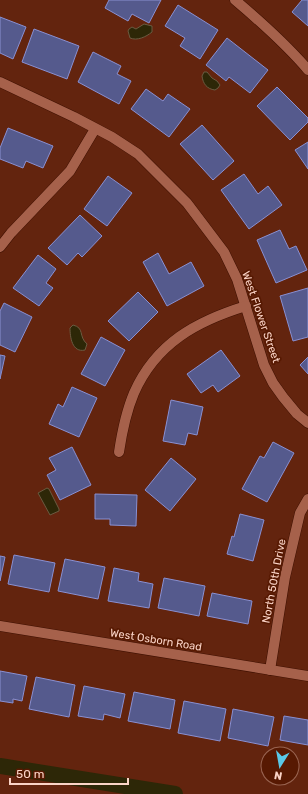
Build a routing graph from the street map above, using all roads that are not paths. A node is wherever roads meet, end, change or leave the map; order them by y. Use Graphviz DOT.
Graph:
graph roads {
  1 [pos="235,0"];
  2 [pos="308,70"];
  3 [pos="0,82"];
  4 [pos="95,129"];
  5 [pos="0,247"];
  6 [pos="246,306"];
  7 [pos="308,423"];
  8 [pos="119,452"];
  9 [pos="308,500"];
  10 [pos="0,626"];
  11 [pos="270,670"];
  12 [pos="308,676"];
  1 -- 2 [label="street"];
  3 -- 4 [label="street, West Flower Street"];
  4 -- 5 [label="street"];
  4 -- 6 [label="street, West Flower Street"];
  6 -- 7 [label="street, West Flower Street"];
  6 -- 8 [label="street"];
  9 -- 11 [label="street, North 50th Drive"];
  10 -- 11 [label="street, West Osborn Road"];
  11 -- 12 [label="street, West Osborn Road"];
}
